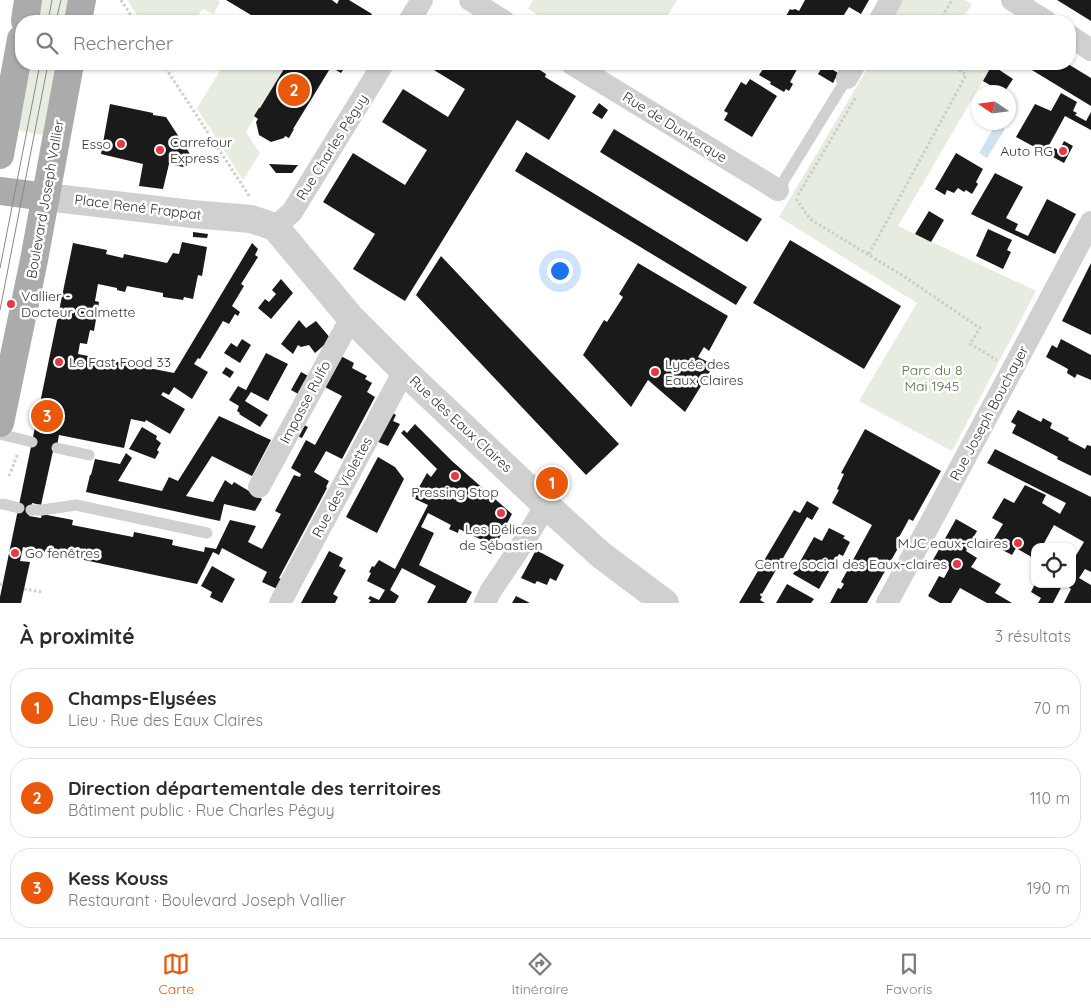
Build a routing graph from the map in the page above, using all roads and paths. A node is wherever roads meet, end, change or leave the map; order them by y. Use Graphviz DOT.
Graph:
graph roads {
  1 [pos="82,0"];
  2 [pos="121,0"];
  3 [pos="422,0"];
  4 [pos="470,0"];
  5 [pos="891,0"];
  6 [pos="952,0"];
  7 [pos="1012,0"];
  8 [pos="79,15"];
  9 [pos="131,15"];
  10 [pos="413,15"];
  11 [pos="494,15"];
  12 [pos="882,15"];
  13 [pos="943,15"];
  14 [pos="1036,15"];
  15 [pos="1076,40"];
  16 [pos="1091,50"];
  17 [pos="15,70"];
  18 [pos="69,70"];
  19 [pos="167,70"];
  20 [pos="379,70"];
  21 [pos="582,70"];
  22 [pos="959,70"];
  23 [pos="854,77"];
  24 [pos="0,154"];
  25 [pos="0,191"];
  26 [pos="787,194"];
  27 [pos="46,197"];
  28 [pos="254,203"];
  29 [pos="1091,222"];
  30 [pos="275,227"];
  31 [pos="869,254"];
  32 [pos="351,318"];
  33 [pos="1012,369"];
  34 [pos="404,371"];
  35 [pos="0,423"];
  36 [pos="0,434"];
  37 [pos="32,442"];
  38 [pos="56,448"];
  39 [pos="19,452"];
  40 [pos="89,455"];
  41 [pos="9,476"];
  42 [pos="259,487"];
  43 [pos="3,504"];
  44 [pos="546,506"];
  45 [pos="19,508"];
  46 [pos="31,510"];
  47 [pos="207,533"];
  48 [pos="24,589"];
  49 [pos="42,592"];
  50 [pos="280,603"];
  51 [pos="485,603"];
  52 [pos="665,603"];
  53 [pos="887,603"];
  1 -- 8 [label="main road"];
  2 -- 9 [label="path"];
  3 -- 10 [label="street"];
  4 -- 11 [label="street"];
  5 -- 12 [label="street"];
  6 -- 13 [label="path"];
  7 -- 14 [label="street"];
  15 -- 16 [label="street"];
  17 -- 24 [label="main road"];
  18 -- 27 [label="main road, Boulevard Joseph Vallier"];
  19 -- 28 [label="path"];
  20 -- 30 [label="street, Rue Charles Péguy"];
  21 -- 26 [label="street, Rue de Dunkerque"];
  22 -- 31 [label="path"];
  23 -- 26 [label="lane"];
  23 -- 26 [label="path"];
  25 -- 27 [label="main road, Place René Frappat"];
  26 -- 31 [label="path"];
  27 -- 30 [label="street, Place René Frappat"];
  27 -- 35 [label="main road, Boulevard Joseph Vallier"];
  29 -- 33 [label="street, Rue Joseph Bouchayer"];
  30 -- 32 [label="street, Rue des Eaux Claires"];
  31 -- 33 [label="path"];
  32 -- 34 [label="street, Rue des Eaux Claires"];
  32 -- 42 [label="street, Impasse Rulfo"];
  33 -- 53 [label="street, Rue Joseph Bouchayer"];
  34 -- 44 [label="street, Rue des Eaux Claires"];
  34 -- 50 [label="street, Rue des Violettes"];
  36 -- 37 [label="lane"];
  38 -- 40 [label="lane"];
  39 -- 41 [label="path"];
  43 -- 45 [label="lane"];
  44 -- 51 [label="street"];
  44 -- 52 [label="street, Rue des Eaux Claires"];
  46 -- 47 [label="lane"];
  48 -- 49 [label="path"];
}
